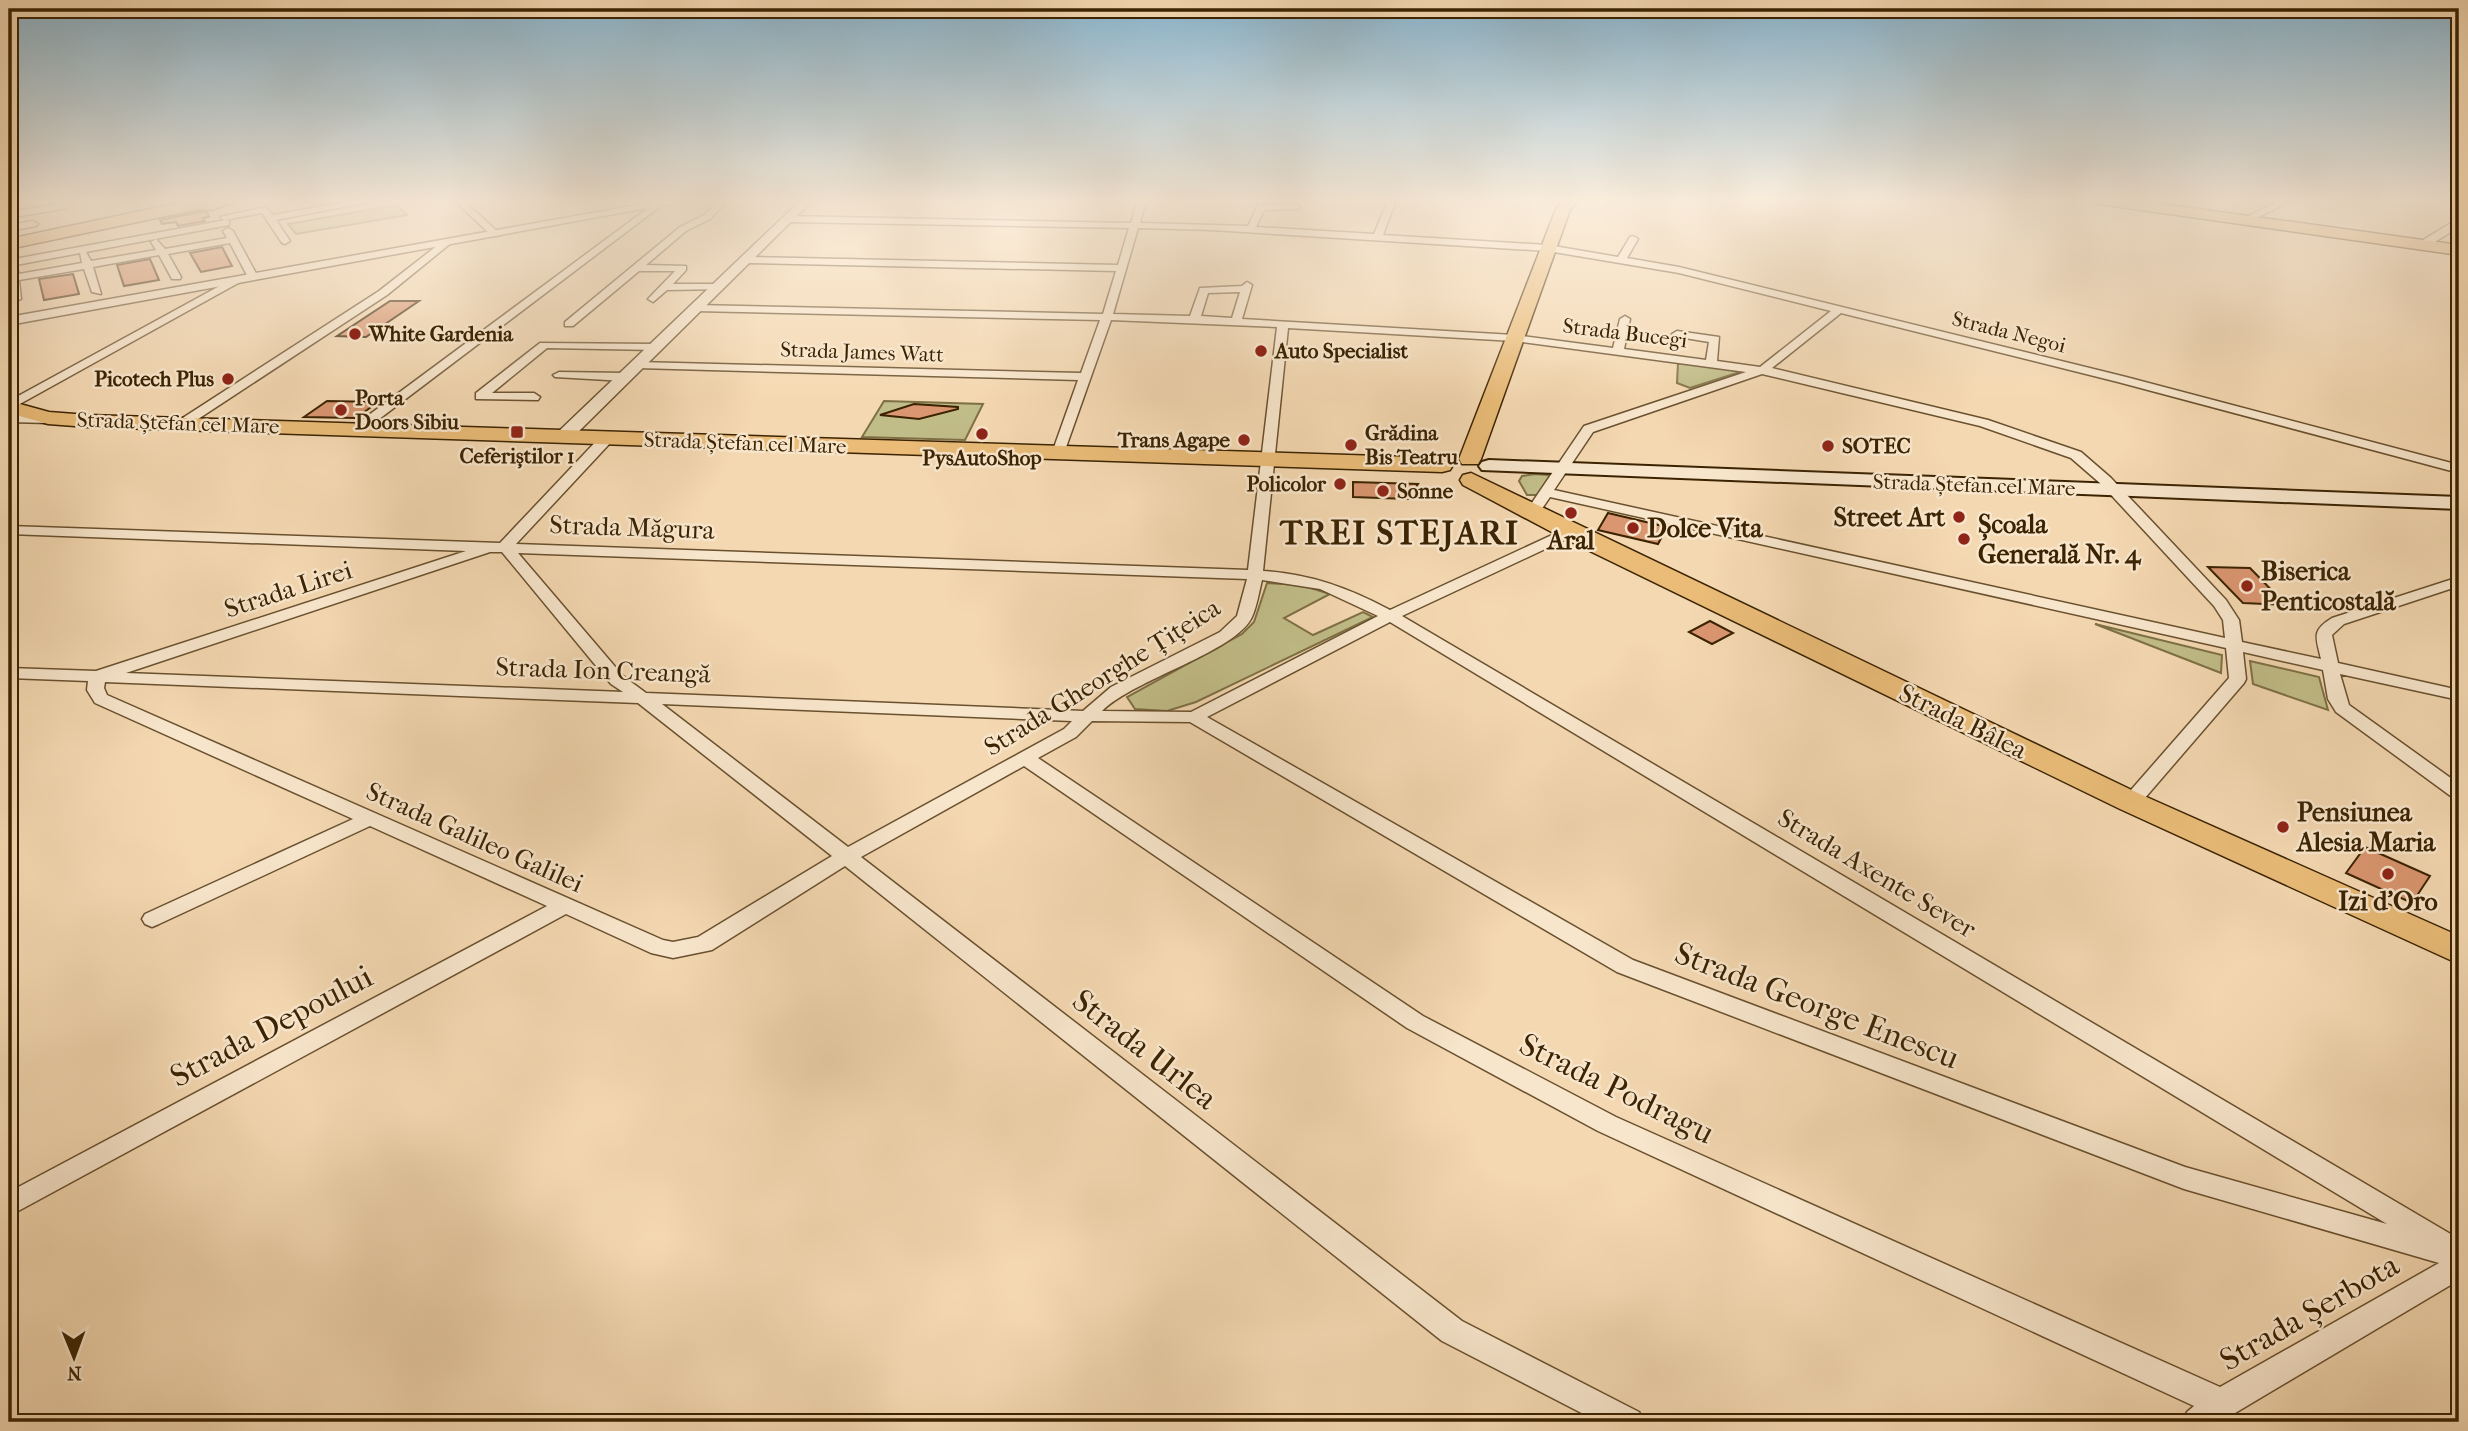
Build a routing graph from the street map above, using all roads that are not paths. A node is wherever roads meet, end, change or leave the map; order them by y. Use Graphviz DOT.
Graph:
graph roads {
  1 [pos="11,267"];
  2 [pos="77,267"];
  3 [pos="88,267"];
  4 [pos="170,267"];
  5 [pos="247,267"];
  6 [pos="311,267"];
  7 [pos="416,267"];
  8 [pos="575,267"];
  9 [pos="740,267"];
  10 [pos="1065,267"];
  11 [pos="1541,267"];
  12 [pos="1661,267"];
  13 [pos="636,268"];
  14 [pos="1122,268"];
  15 [pos="176,277"];
  16 [pos="253,277"];
  17 [pos="14,278"];
  18 [pos="236,280"];
  19 [pos="664,287"];
  20 [pos="718,288"];
  21 [pos="97,292"];
  22 [pos="12,299"];
  23 [pos="653,299"];
  24 [pos="696,308"];
  25 [pos="1838,310"];
  26 [pos="1107,317"];
  27 [pos="1625,318"];
  28 [pos="1194,320"];
  29 [pos="9,321"];
  30 [pos="1236,322"];
  31 [pos="569,324"];
  32 [pos="1283,324"];
  33 [pos="1677,334"];
  34 [pos="1514,338"];
  35 [pos="656,347"];
  36 [pos="1618,351"];
  37 [pos="1711,363"];
  38 [pos="638,365"];
  39 [pos="1763,370"];
  40 [pos="559,375"];
  41 [pos="625,377"];
  42 [pos="1085,377"];
  43 [pos="534,397"];
  44 [pos="9,406"];
  45 [pos="9,417"];
  46 [pos="48,418"];
  47 [pos="182,424"];
  48 [pos="358,429"];
  49 [pos="564,436"];
  50 [pos="607,438"];
  51 [pos="1058,453"];
  52 [pos="1269,459"];
  53 [pos="1442,466"];
  54 [pos="1477,469"];
  55 [pos="1561,469"];
  56 [pos="2459,469"];
  57 [pos="2113,490"];
  58 [pos="1539,502"];
  59 [pos="2459,503"];
  60 [pos="9,530"];
  61 [pos="1570,532"];
  62 [pos="498,547"];
  63 [pos="1254,575"];
  64 [pos="2459,581"];
  65 [pos="1390,616"];
  66 [pos="2235,646"];
  67 [pos="2331,667"];
  68 [pos="9,673"];
  69 [pos="99,676"];
  70 [pos="2459,695"];
  71 [pos="640,698"];
  72 [pos="1087,716"];
  73 [pos="1194,717"];
  74 [pos="1025,758"];
  75 [pos="2459,793"];
  76 [pos="2131,802"];
  77 [pos="369,819"];
  78 [pos="845,857"];
  79 [pos="564,906"];
  80 [pos="152,919"];
  81 [pos="2459,951"];
  82 [pos="9,1205"];
  83 [pos="2459,1254"];
  84 [pos="2459,1266"];
  85 [pos="2221,1403"];
  86 [pos="1629,1422"];
  87 [pos="2197,1422"];
  1 -- 17 [label="street"];
  2 -- 17 [label="street"];
  3 -- 21 [label="street"];
  4 -- 15 [label="street"];
  5 -- 16 [label="street"];
  6 -- 16 [label="street"];
  7 -- 47 [label="street"];
  8 -- 48 [label="street"];
  9 -- 20 [label="street"];
  10 -- 14 [label="street"];
  11 -- 34 [label="main road"];
  12 -- 25 [label="street, Strada Negoi"];
  13 -- 19 [label="street"];
  13 -- 31 [label="street"];
  14 -- 26 [label="street"];
  16 -- 18 [label="street"];
  17 -- 22 [label="street"];
  18 -- 29 [label="street"];
  18 -- 44 [label="street"];
  19 -- 20 [label="street"];
  19 -- 23 [label="street"];
  20 -- 24 [label="street"];
  24 -- 26 [label="street, Strada Bucegi"];
  24 -- 35 [label="street"];
  25 -- 39 [label="street"];
  25 -- 56 [label="street, Strada Negoi"];
  26 -- 28 [label="street, Strada Bucegi"];
  26 -- 42 [label="street"];
  27 -- 36 [label="street"];
  28 -- 30 [label="street, Strada Bucegi"];
  28 -- 30 [label="street"];
  30 -- 32 [label="street, Strada Bucegi"];
  32 -- 34 [label="street, Strada Bucegi"];
  32 -- 52 [label="street, Strada Gheorghe Țițeica"];
  33 -- 37 [label="street"];
  34 -- 36 [label="street, Strada Bucegi"];
  34 -- 54 [label="main road"];
  35 -- 38 [label="street"];
  35 -- 43 [label="street"];
  36 -- 37 [label="street, Strada Bucegi"];
  37 -- 39 [label="street, Strada Bucegi"];
  38 -- 41 [label="street"];
  38 -- 42 [label="street, Strada James Watt"];
  39 -- 55 [label="street"];
  39 -- 57 [label="street, Strada Bucegi"];
  40 -- 41 [label="street"];
  41 -- 49 [label="street"];
  42 -- 51 [label="street"];
  44 -- 46 [label="main road, Strada Ștefan cel Mare"];
  45 -- 46 [label="street, Strada Ștefan cel Mare"];
  46 -- 47 [label="main road, Strada Ștefan cel Mare"];
  47 -- 48 [label="main road, Strada Ștefan cel Mare"];
  48 -- 49 [label="main road, Strada Ștefan cel Mare"];
  49 -- 50 [label="main road, Strada Ștefan cel Mare"];
  50 -- 51 [label="main road, Strada Ștefan cel Mare"];
  50 -- 62 [label="street"];
  51 -- 52 [label="main road, Strada Ștefan cel Mare"];
  52 -- 53 [label="main road, Strada Ștefan cel Mare"];
  52 -- 63 [label="street, Strada Gheorghe Țițeica"];
  53 -- 54 [label="main road, Strada Bâlea"];
  54 -- 55 [label="main road, Strada Ștefan cel Mare"];
  54 -- 58 [label="main road, Strada Bâlea"];
  55 -- 57 [label="main road, Strada Ștefan cel Mare"];
  55 -- 58 [label="street"];
  57 -- 59 [label="main road, Strada Ștefan cel Mare"];
  57 -- 66 [label="street, Strada Bucegi"];
  58 -- 61 [label="main road, Strada Bâlea"];
  58 -- 66 [label="street"];
  60 -- 62 [label="street, Strada Măgura"];
  61 -- 65 [label="street"];
  61 -- 76 [label="main road, Strada Bâlea"];
  62 -- 63 [label="street, Strada Măgura"];
  62 -- 69 [label="street, Strada Lirei"];
  62 -- 71 [label="street, Strada Urlea"];
  63 -- 65 [label="street, Strada Axente Sever"];
  63 -- 72 [label="street, Strada Gheorghe Țițeica"];
  64 -- 67 [label="street"];
  65 -- 73 [label="street"];
  65 -- 83 [label="street, Strada Axente Sever"];
  66 -- 67 [label="street"];
  66 -- 76 [label="street, Strada Bucegi"];
  67 -- 70 [label="street"];
  67 -- 75 [label="street"];
  68 -- 69 [label="street, Strada Ion Creangă"];
  69 -- 71 [label="street, Strada Ion Creangă"];
  69 -- 77 [label="street, Strada Galileo Galilei"];
  71 -- 72 [label="street, Strada Ion Creangă"];
  71 -- 78 [label="street, Strada Urlea"];
  72 -- 73 [label="street, Strada Ion Creangă"];
  72 -- 74 [label="street, Strada Gheorghe Țițeica"];
  73 -- 83 [label="street, Strada George Enescu"];
  74 -- 78 [label="street, Strada Gheorghe Țițeica"];
  74 -- 85 [label="street, Strada Podragu"];
  76 -- 81 [label="main road, Strada Bâlea"];
  77 -- 79 [label="street, Strada Galileo Galilei"];
  77 -- 80 [label="street"];
  78 -- 79 [label="street, Strada Galileo Galilei"];
  78 -- 86 [label="street, Strada Urlea"];
  79 -- 82 [label="street, Strada Depoului"];
  84 -- 85 [label="street, Strada Șerbota"];
  85 -- 87 [label="street, Strada Șerbota"];
}
